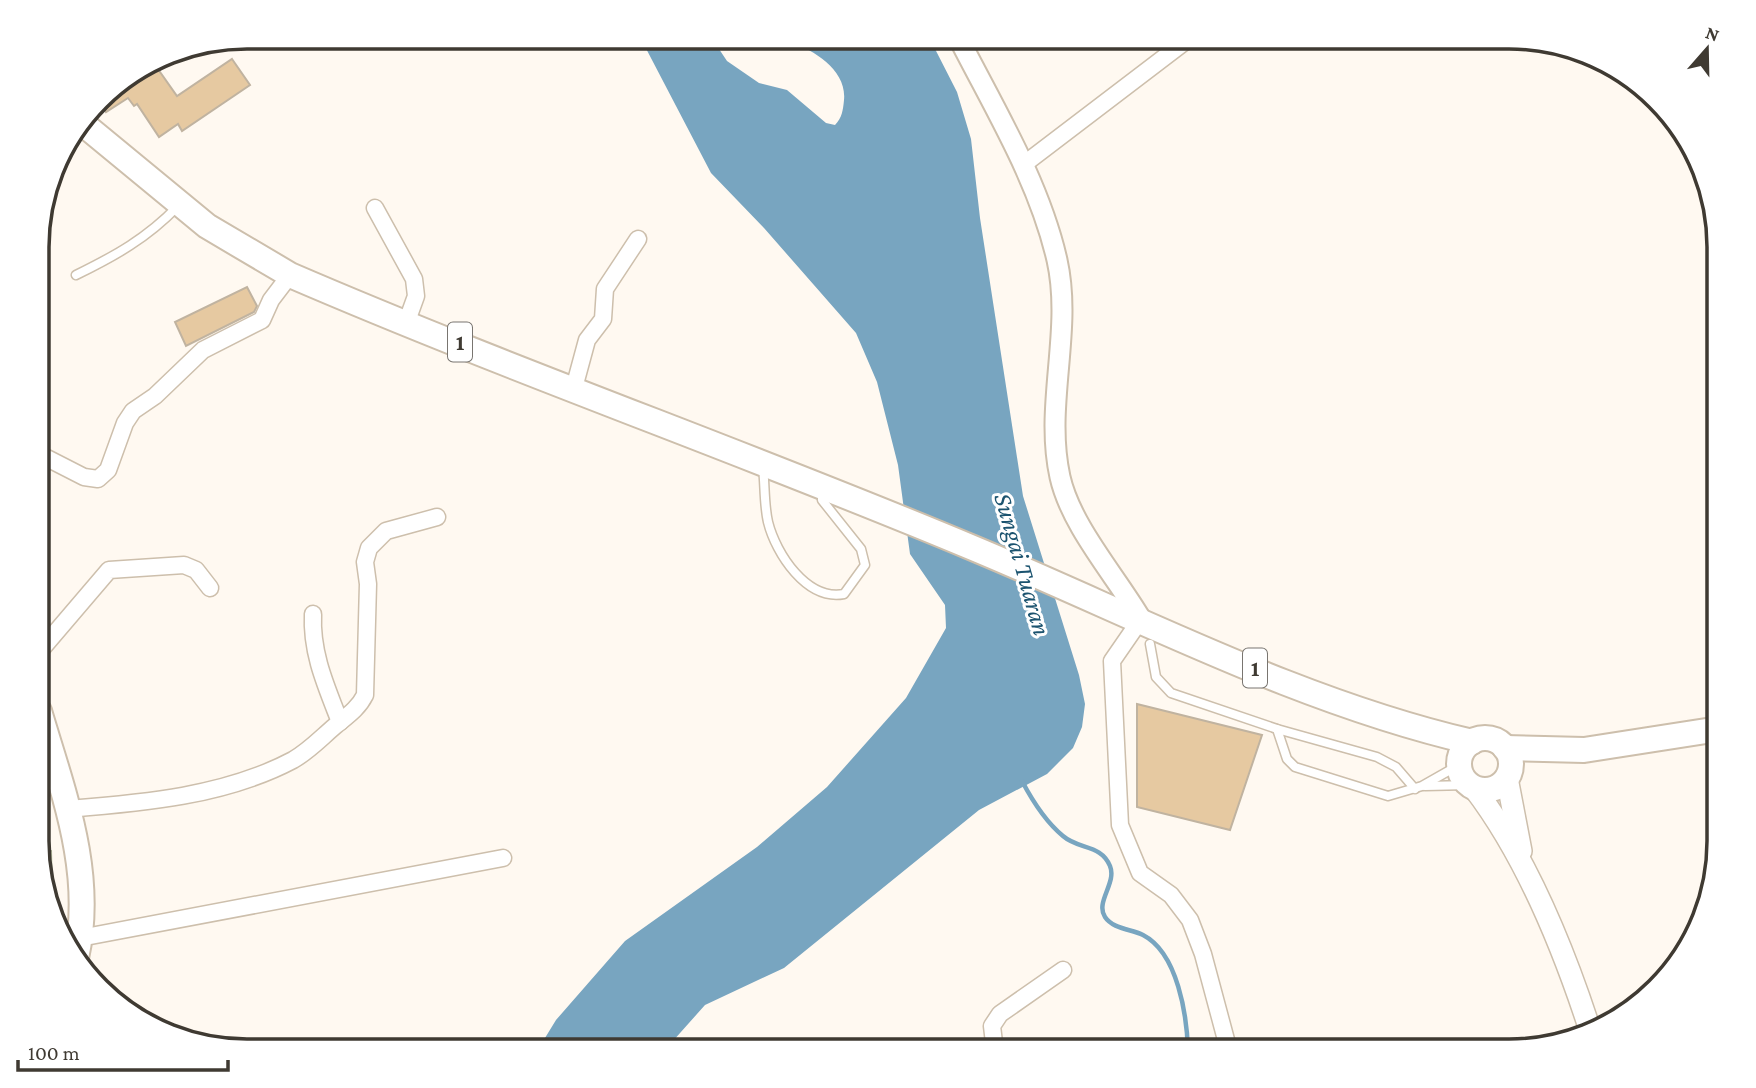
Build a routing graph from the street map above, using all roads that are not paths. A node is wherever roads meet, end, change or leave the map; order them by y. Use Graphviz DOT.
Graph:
graph roads {
  1 [pos="964,49"];
  2 [pos="1175,49"];
  3 [pos="88,128"];
  4 [pos="1023,165"];
  5 [pos="179,204"];
  6 [pos="375,208"];
  7 [pos="638,239"];
  8 [pos="76,275"];
  9 [pos="290,275"];
  10 [pos="407,321"];
  11 [pos="574,388"];
  12 [pos="49,460"];
  13 [pos="763,464"];
  14 [pos="824,487"];
  15 [pos="437,517"];
  16 [pos="210,588"];
  17 [pos="313,614"];
  18 [pos="1141,620"];
  19 [pos="49,639"];
  20 [pos="1150,644"];
  21 [pos="340,722"];
  22 [pos="1278,729"];
  23 [pos="1707,731"];
  24 [pos="49,749"];
  25 [pos="1507,766"];
  26 [pos="1467,768"];
  27 [pos="1419,788"];
  28 [pos="68,809"];
  29 [pos="503,858"];
  30 [pos="1524,870"];
  31 [pos="78,945"];
  32 [pos="80,948"];
  33 [pos="1063,970"];
  34 [pos="1588,1023"];
  35 [pos="994,1039"];
  36 [pos="1226,1039"];
  1 -- 4 [label="street"];
  2 -- 4 [label="street"];
  3 -- 5 [label="highway, 1"];
  4 -- 18 [label="street"];
  5 -- 8 [label="lane"];
  5 -- 9 [label="highway, 1"];
  6 -- 10 [label="street"];
  7 -- 11 [label="street"];
  9 -- 10 [label="highway, 1"];
  9 -- 12 [label="street"];
  10 -- 11 [label="highway, 1"];
  11 -- 13 [label="highway, 1"];
  13 -- 14 [label="highway, 1"];
  13 -- 14 [label="lane"];
  14 -- 18 [label="highway, 1"];
  15 -- 21 [label="street"];
  16 -- 19 [label="street"];
  17 -- 21 [label="street"];
  18 -- 26 [label="highway, 1"];
  18 -- 36 [label="street"];
  20 -- 22 [label="lane"];
  21 -- 28 [label="street"];
  22 -- 27 [label="lane"];
  22 -- 27 [label="lane"];
  23 -- 25 [label="highway, 1"];
  24 -- 28 [label="highway"];
  25 -- 26 [label="highway, 1"];
  25 -- 26 [label="highway, 1"];
  25 -- 30 [label="main road"];
  26 -- 27 [label="lane"];
  26 -- 27 [label="lane"];
  26 -- 30 [label="main road"];
  28 -- 31 [label="highway"];
  29 -- 32 [label="street"];
  30 -- 34 [label="main road"];
  33 -- 35 [label="street"];
}
